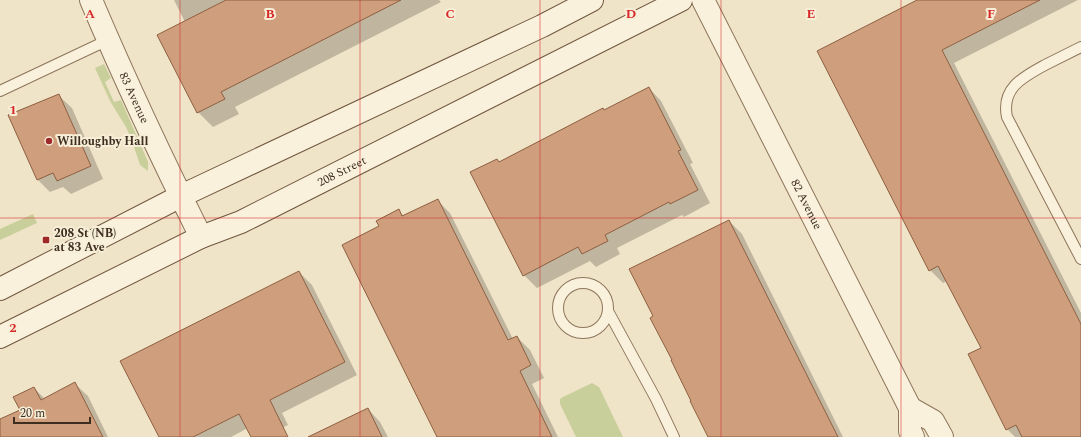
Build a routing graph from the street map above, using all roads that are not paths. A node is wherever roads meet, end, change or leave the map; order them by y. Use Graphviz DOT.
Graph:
graph roads {
  1 [pos="90,0"];
  2 [pos="592,0"];
  3 [pos="681,0"];
  4 [pos="703,0"];
  5 [pos="108,40"];
  6 [pos="1081,47"];
  7 [pos="0,91"];
  8 [pos="181,196"];
  9 [pos="201,237"];
  10 [pos="1081,259"];
  11 [pos="0,289"];
  12 [pos="608,311"];
  13 [pos="0,337"];
  14 [pos="910,408"];
  15 [pos="674,437"];
  16 [pos="913,437"];
  17 [pos="942,437"];
  1 -- 5 [label="main road, 83 Avenue"];
  2 -- 8 [label="main road"];
  3 -- 9 [label="main road, 208 Street"];
  4 -- 14 [label="main road, 82 Avenue"];
  5 -- 7 [label="lane"];
  5 -- 8 [label="main road, 83 Avenue"];
  6 -- 10 [label="lane"];
  8 -- 9 [label="main road, 83 Avenue"];
  8 -- 11 [label="main road"];
  9 -- 13 [label="main road, 208 Street"];
  12 -- 12 [label="lane"];
  12 -- 15 [label="lane"];
  14 -- 16 [label="main road, 82 Avenue"];
  14 -- 17 [label="main road"];
}
